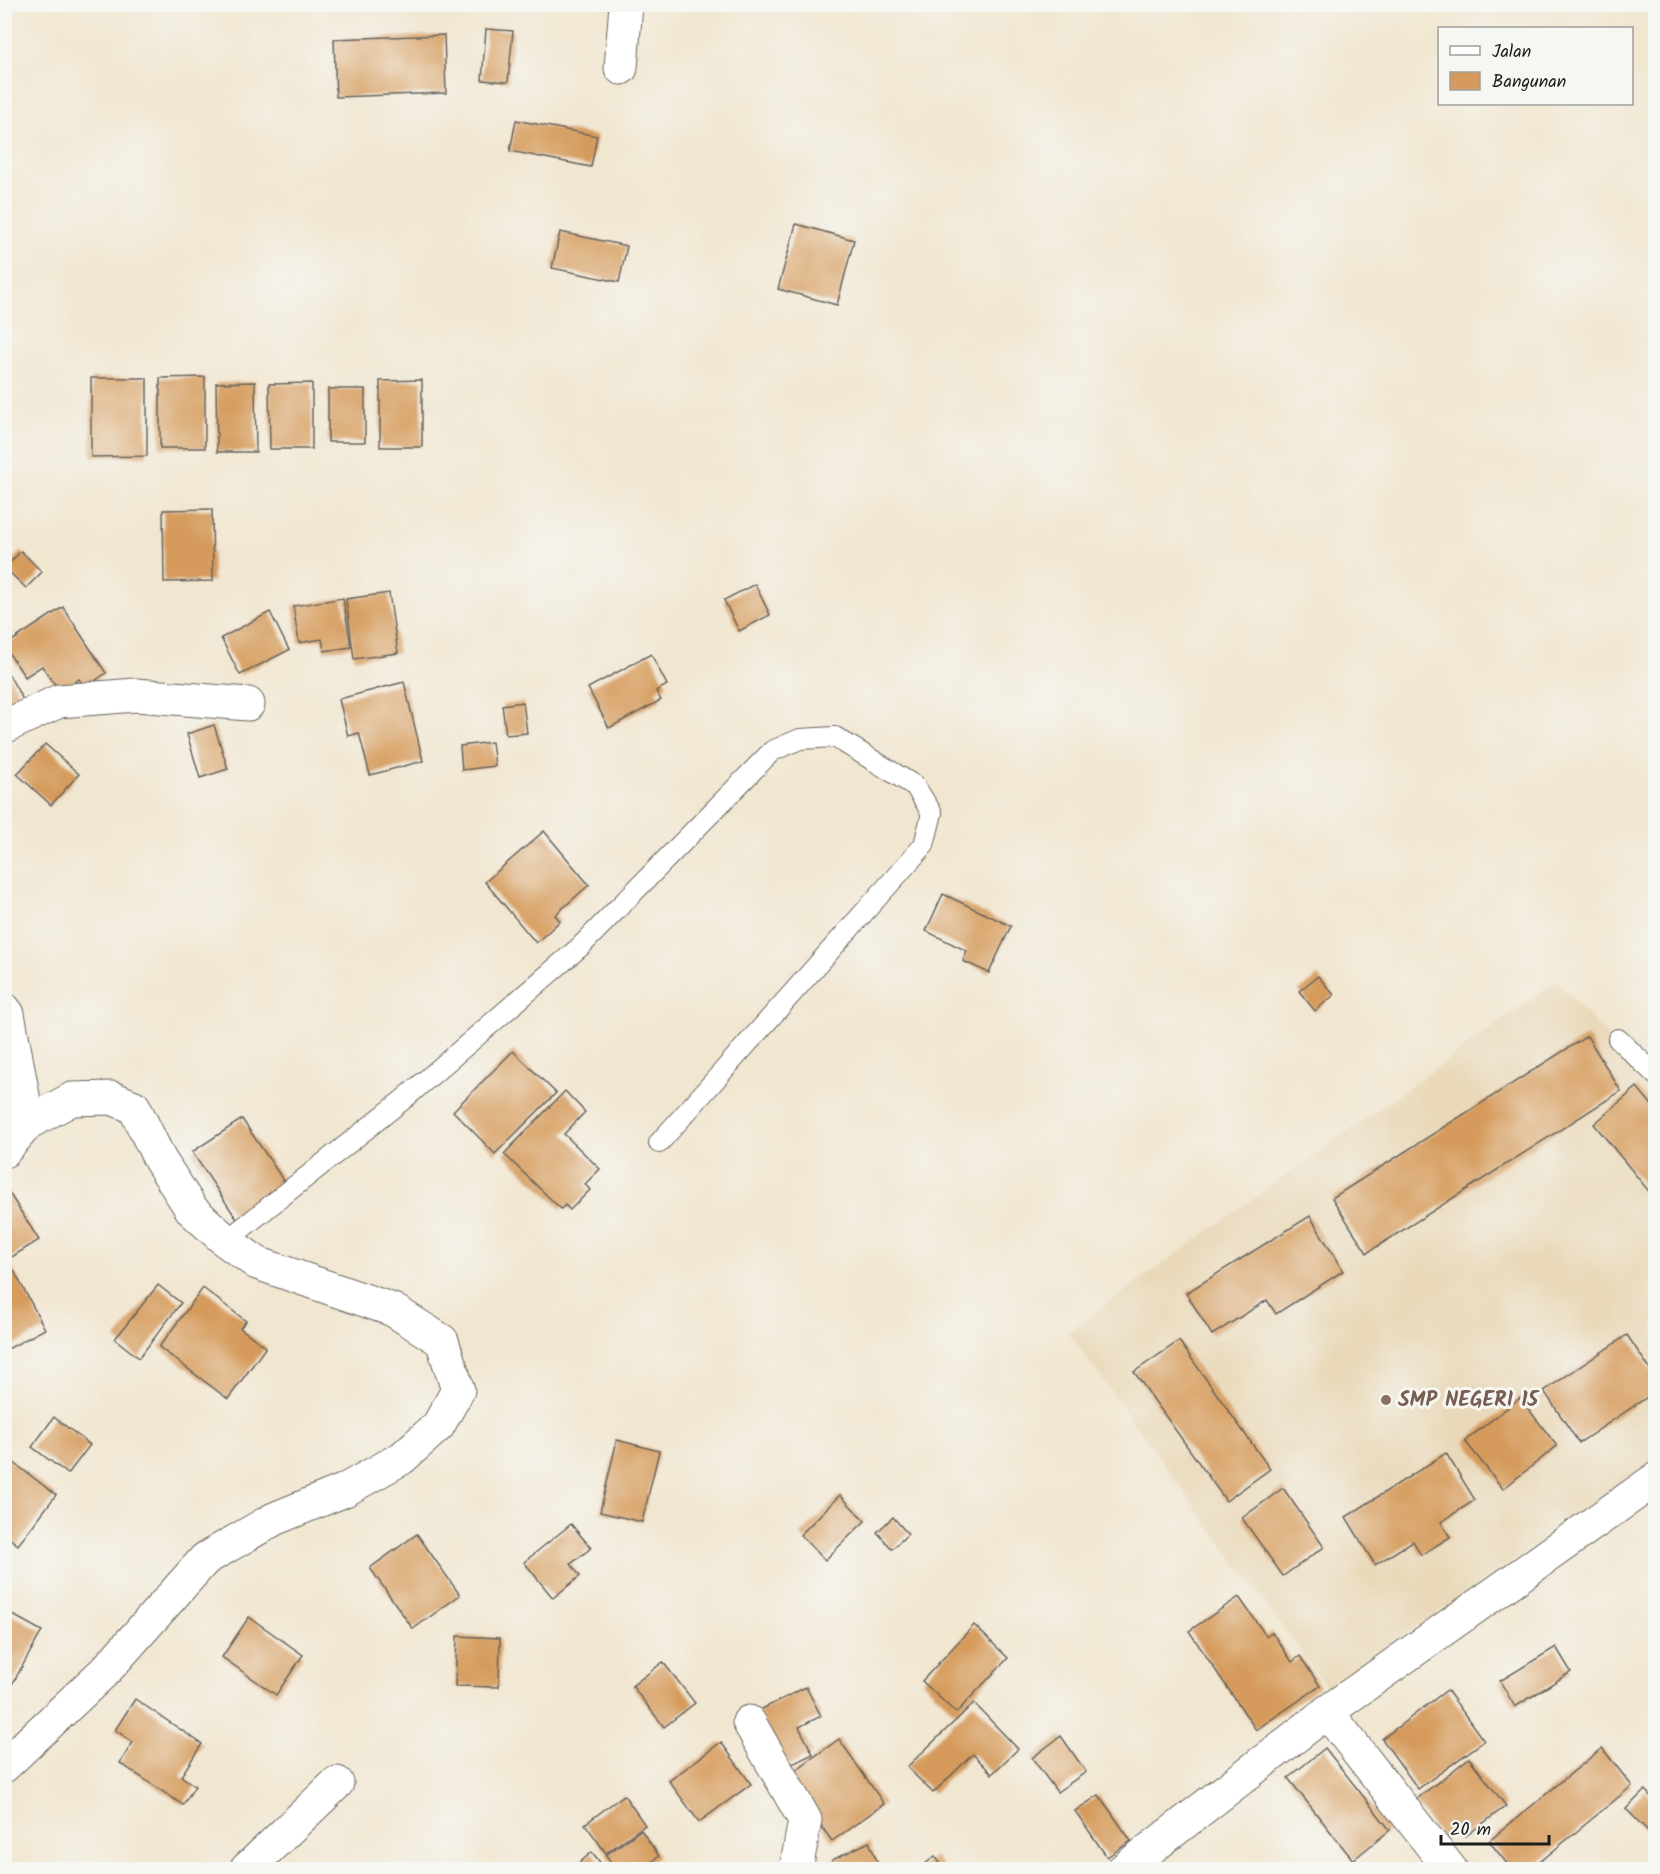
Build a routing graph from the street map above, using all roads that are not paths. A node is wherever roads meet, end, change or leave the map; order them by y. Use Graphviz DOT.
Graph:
graph roads {
  1 [pos="626,4"];
  2 [pos="621,68"];
  3 [pos="248,704"];
  4 [pos="4,727"];
  5 [pos="4,1009"];
  6 [pos="1618,1039"];
  7 [pos="1656,1075"];
  8 [pos="28,1123"];
  9 [pos="659,1143"];
  10 [pos="4,1151"];
  11 [pos="226,1241"];
  12 [pos="1656,1479"];
  13 [pos="1327,1712"];
  14 [pos="749,1722"];
  15 [pos="4,1766"];
  16 [pos="337,1783"];
  17 [pos="246,1869"];
  18 [pos="796,1869"];
  19 [pos="1123,1869"];
  20 [pos="1451,1869"];
  1 -- 2 [label="street"];
  3 -- 4 [label="street"];
  5 -- 8 [label="street"];
  6 -- 7 [label="lane"];
  8 -- 10 [label="street"];
  8 -- 11 [label="street"];
  9 -- 11 [label="lane"];
  11 -- 15 [label="street"];
  12 -- 13 [label="street"];
  13 -- 19 [label="street"];
  13 -- 20 [label="street"];
  14 -- 18 [label="street"];
  16 -- 17 [label="street"];
}
